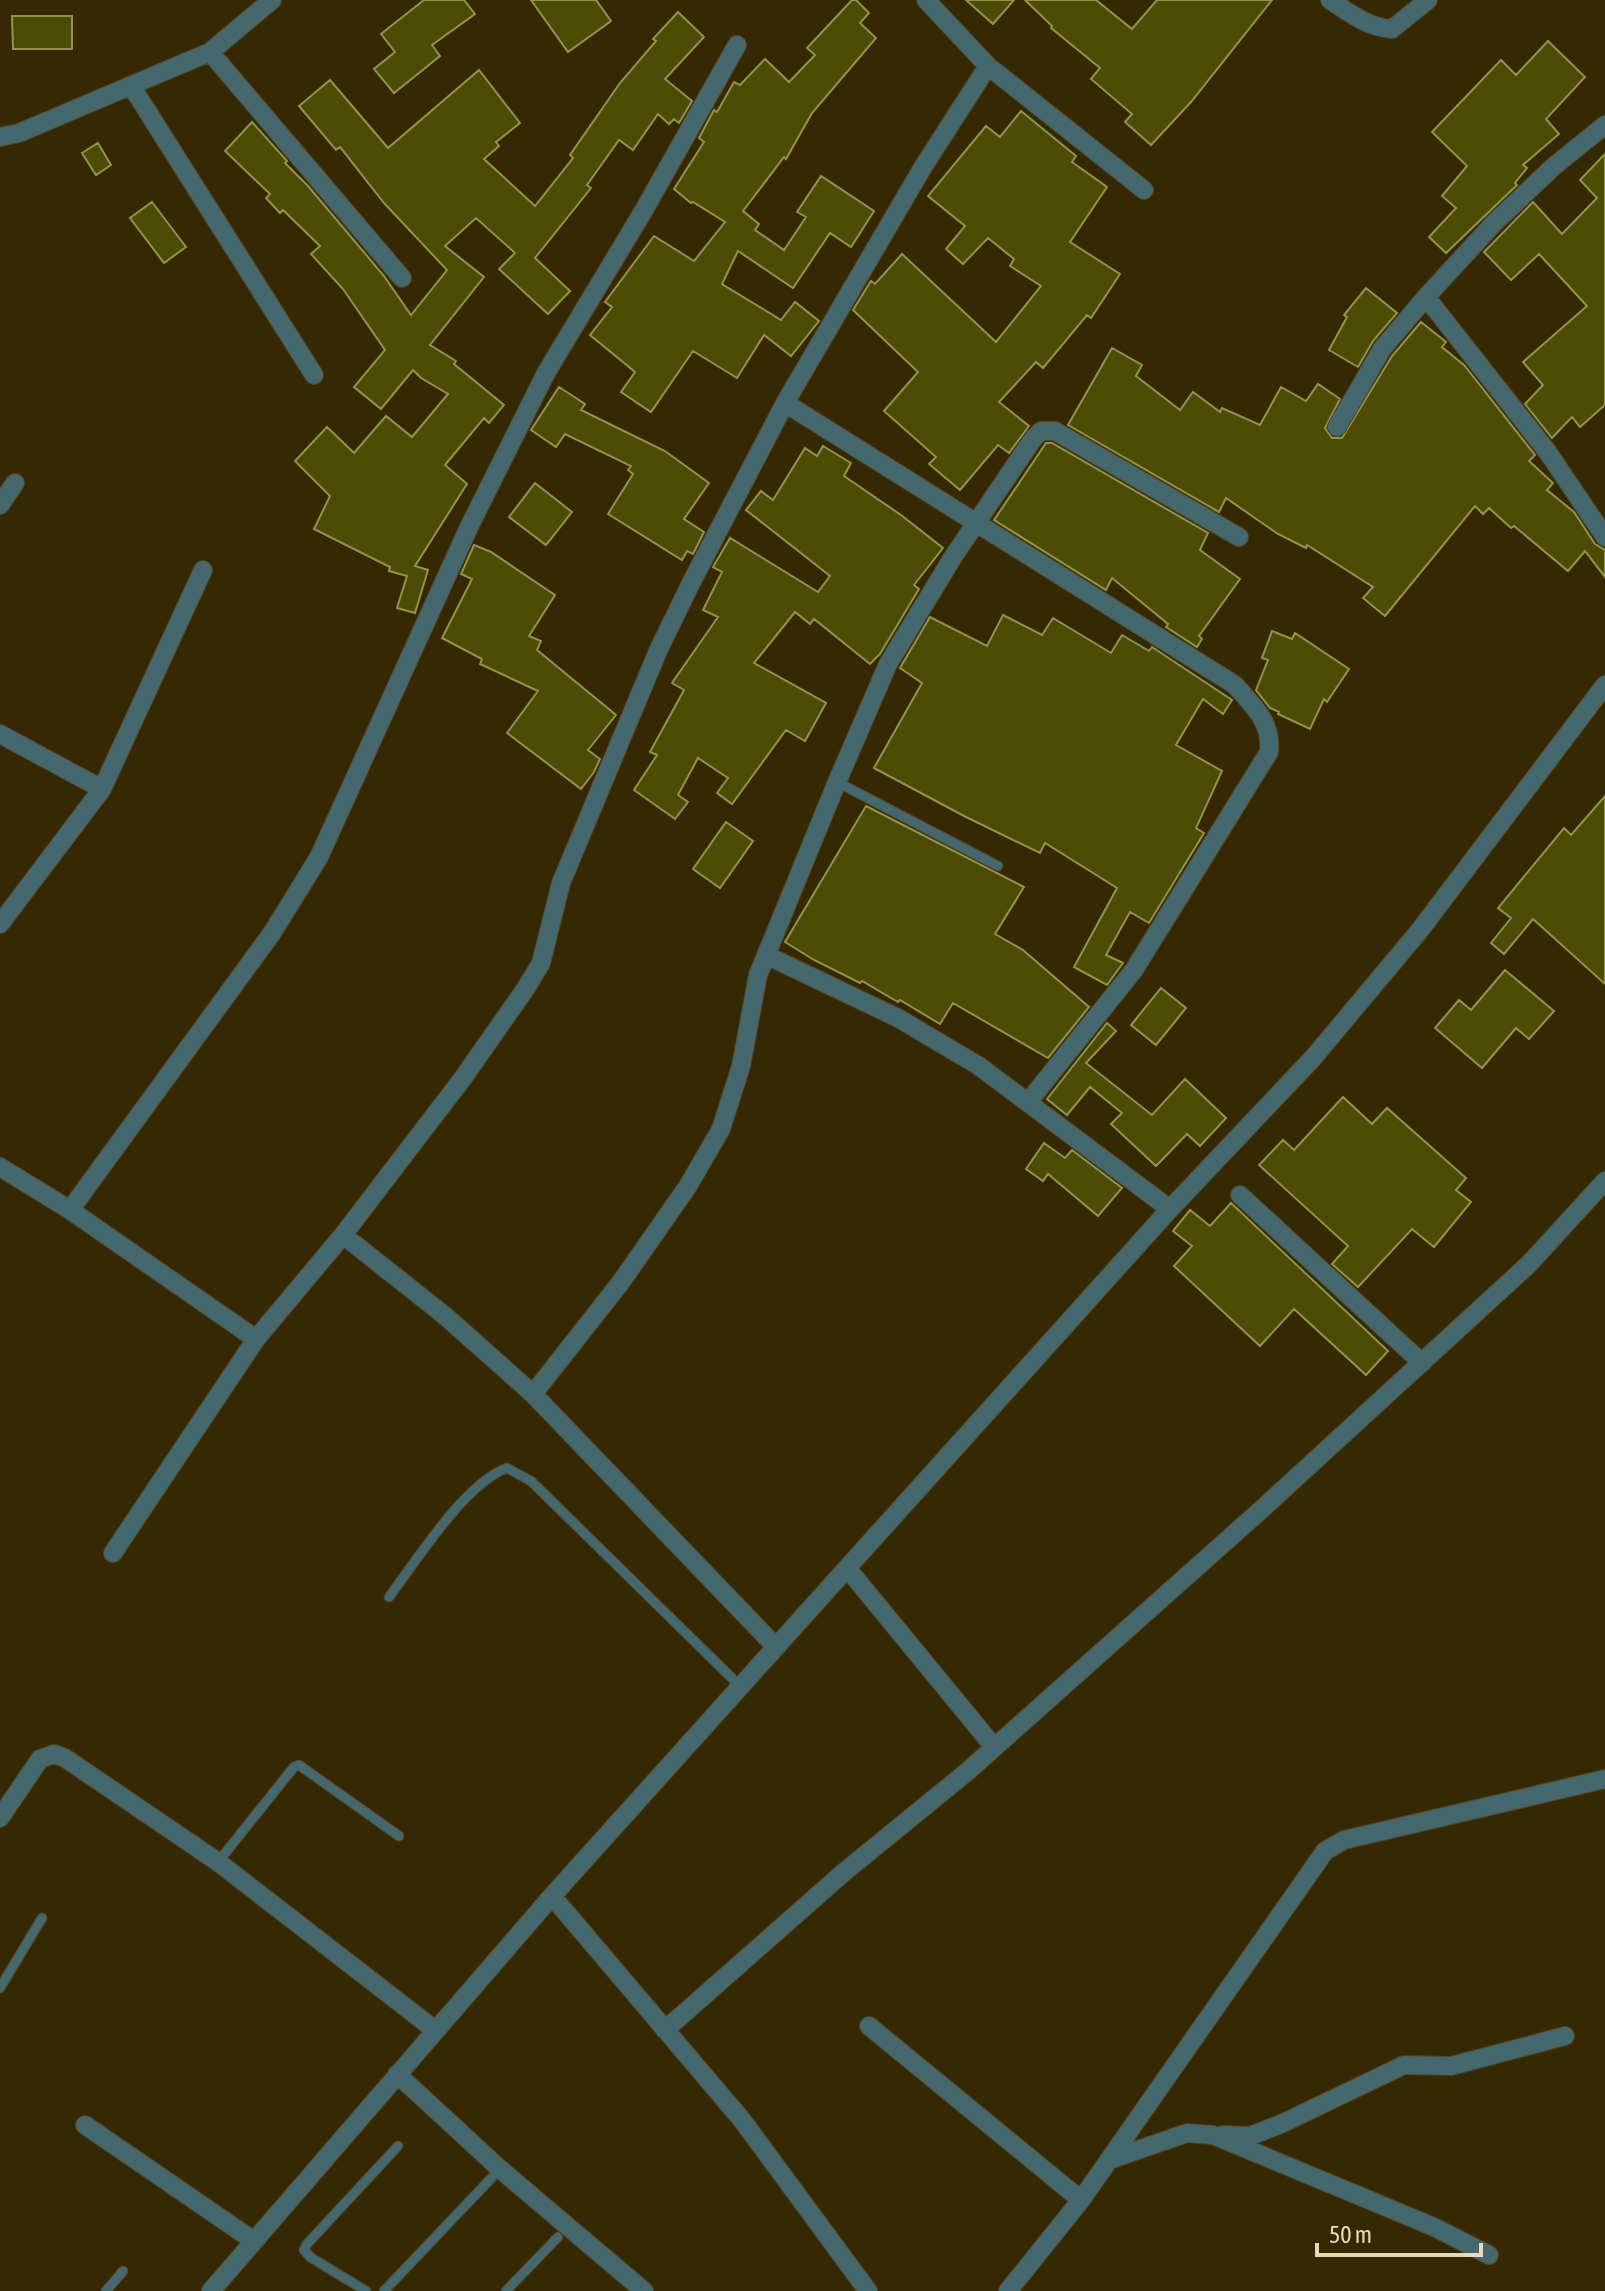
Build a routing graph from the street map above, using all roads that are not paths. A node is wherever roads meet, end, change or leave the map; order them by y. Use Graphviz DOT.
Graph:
graph roads {
  1 [pos="250,0"];
  2 [pos="272,0"];
  3 [pos="926,0"];
  4 [pos="1330,0"];
  5 [pos="1428,0"];
  6 [pos="249,22"];
  7 [pos="737,45"];
  8 [pos="210,52"];
  9 [pos="988,66"];
  10 [pos="132,87"];
  11 [pos="1605,125"];
  12 [pos="0,137"];
  13 [pos="1144,190"];
  14 [pos="402,278"];
  15 [pos="1426,297"];
  16 [pos="314,375"];
  17 [pos="785,403"];
  18 [pos="1337,427"];
  19 [pos="15,483"];
  20 [pos="0,505"];
  21 [pos="977,524"];
  22 [pos="1239,537"];
  23 [pos="1605,537"];
  24 [pos="203,570"];
  25 [pos="1605,685"];
  26 [pos="0,734"];
  27 [pos="837,782"];
  28 [pos="102,789"];
  29 [pos="998,866"];
  30 [pos="0,924"];
  31 [pos="766,955"];
  32 [pos="1028,1102"];
  33 [pos="0,1167"];
  34 [pos="1605,1181"];
  35 [pos="1240,1195"];
  36 [pos="1170,1209"];
  37 [pos="70,1210"];
  38 [pos="343,1235"];
  39 [pos="256,1339"];
  40 [pos="1422,1363"];
  41 [pos="533,1394"];
  42 [pos="113,1553"];
  43 [pos="847,1568"];
  44 [pos="389,1597"];
  45 [pos="776,1647"];
  46 [pos="741,1687"];
  47 [pos="994,1747"];
  48 [pos="1605,1779"];
  49 [pos="0,1818"];
  50 [pos="399,1836"];
  51 [pos="218,1862"];
  52 [pos="552,1896"];
  53 [pos="42,1918"];
  54 [pos="0,1988"];
  55 [pos="869,2026"];
  56 [pos="435,2030"];
  57 [pos="665,2030"];
  58 [pos="1565,2036"];
  59 [pos="397,2074"];
  60 [pos="85,2125"];
  61 [pos="1213,2135"];
  62 [pos="398,2146"];
  63 [pos="1109,2160"];
  64 [pos="500,2169"];
  65 [pos="1081,2200"];
  66 [pos="558,2237"];
  67 [pos="254,2241"];
  68 [pos="1489,2255"];
  69 [pos="123,2271"];
  70 [pos="106,2291"];
  71 [pos="211,2291"];
  72 [pos="366,2291"];
  73 [pos="384,2291"];
  74 [pos="506,2291"];
  75 [pos="644,2291"];
  76 [pos="868,2291"];
  77 [pos="1008,2291"];
  1 -- 6 [label="street"];
  2 -- 6 [label="street"];
  3 -- 9 [label="street"];
  4 -- 5 [label="street"];
  6 -- 8 [label="street"];
  7 -- 37 [label="street"];
  8 -- 10 [label="street"];
  8 -- 14 [label="street"];
  9 -- 13 [label="street"];
  9 -- 17 [label="street"];
  10 -- 12 [label="street"];
  10 -- 16 [label="street"];
  11 -- 15 [label="street"];
  15 -- 18 [label="street"];
  15 -- 23 [label="street"];
  17 -- 21 [label="street"];
  17 -- 38 [label="street"];
  19 -- 20 [label="street"];
  21 -- 22 [label="street"];
  21 -- 27 [label="street"];
  21 -- 32 [label="street"];
  24 -- 28 [label="street"];
  25 -- 36 [label="street"];
  26 -- 28 [label="street"];
  27 -- 29 [label="lane"];
  27 -- 31 [label="street"];
  28 -- 30 [label="street"];
  31 -- 32 [label="street"];
  31 -- 41 [label="street"];
  32 -- 36 [label="street"];
  33 -- 37 [label="street"];
  34 -- 40 [label="street"];
  35 -- 40 [label="street"];
  36 -- 43 [label="street"];
  37 -- 39 [label="street"];
  38 -- 39 [label="street"];
  38 -- 41 [label="street"];
  39 -- 42 [label="street"];
  40 -- 47 [label="street"];
  41 -- 45 [label="street"];
  43 -- 45 [label="street"];
  43 -- 47 [label="street"];
  44 -- 46 [label="lane"];
  45 -- 46 [label="street"];
  46 -- 52 [label="street"];
  47 -- 57 [label="street"];
  48 -- 63 [label="street"];
  49 -- 51 [label="street"];
  50 -- 51 [label="lane"];
  51 -- 56 [label="street"];
  52 -- 56 [label="street"];
  52 -- 57 [label="street"];
  53 -- 54 [label="lane"];
  55 -- 65 [label="street"];
  56 -- 59 [label="street"];
  57 -- 76 [label="street"];
  58 -- 61 [label="street"];
  59 -- 64 [label="street"];
  59 -- 67 [label="street"];
  60 -- 67 [label="street"];
  61 -- 63 [label="street"];
  61 -- 68 [label="street"];
  62 -- 72 [label="lane"];
  63 -- 65 [label="street"];
  64 -- 73 [label="lane"];
  64 -- 75 [label="street"];
  65 -- 77 [label="street"];
  66 -- 74 [label="lane"];
  67 -- 71 [label="street"];
  69 -- 70 [label="lane"];
}
